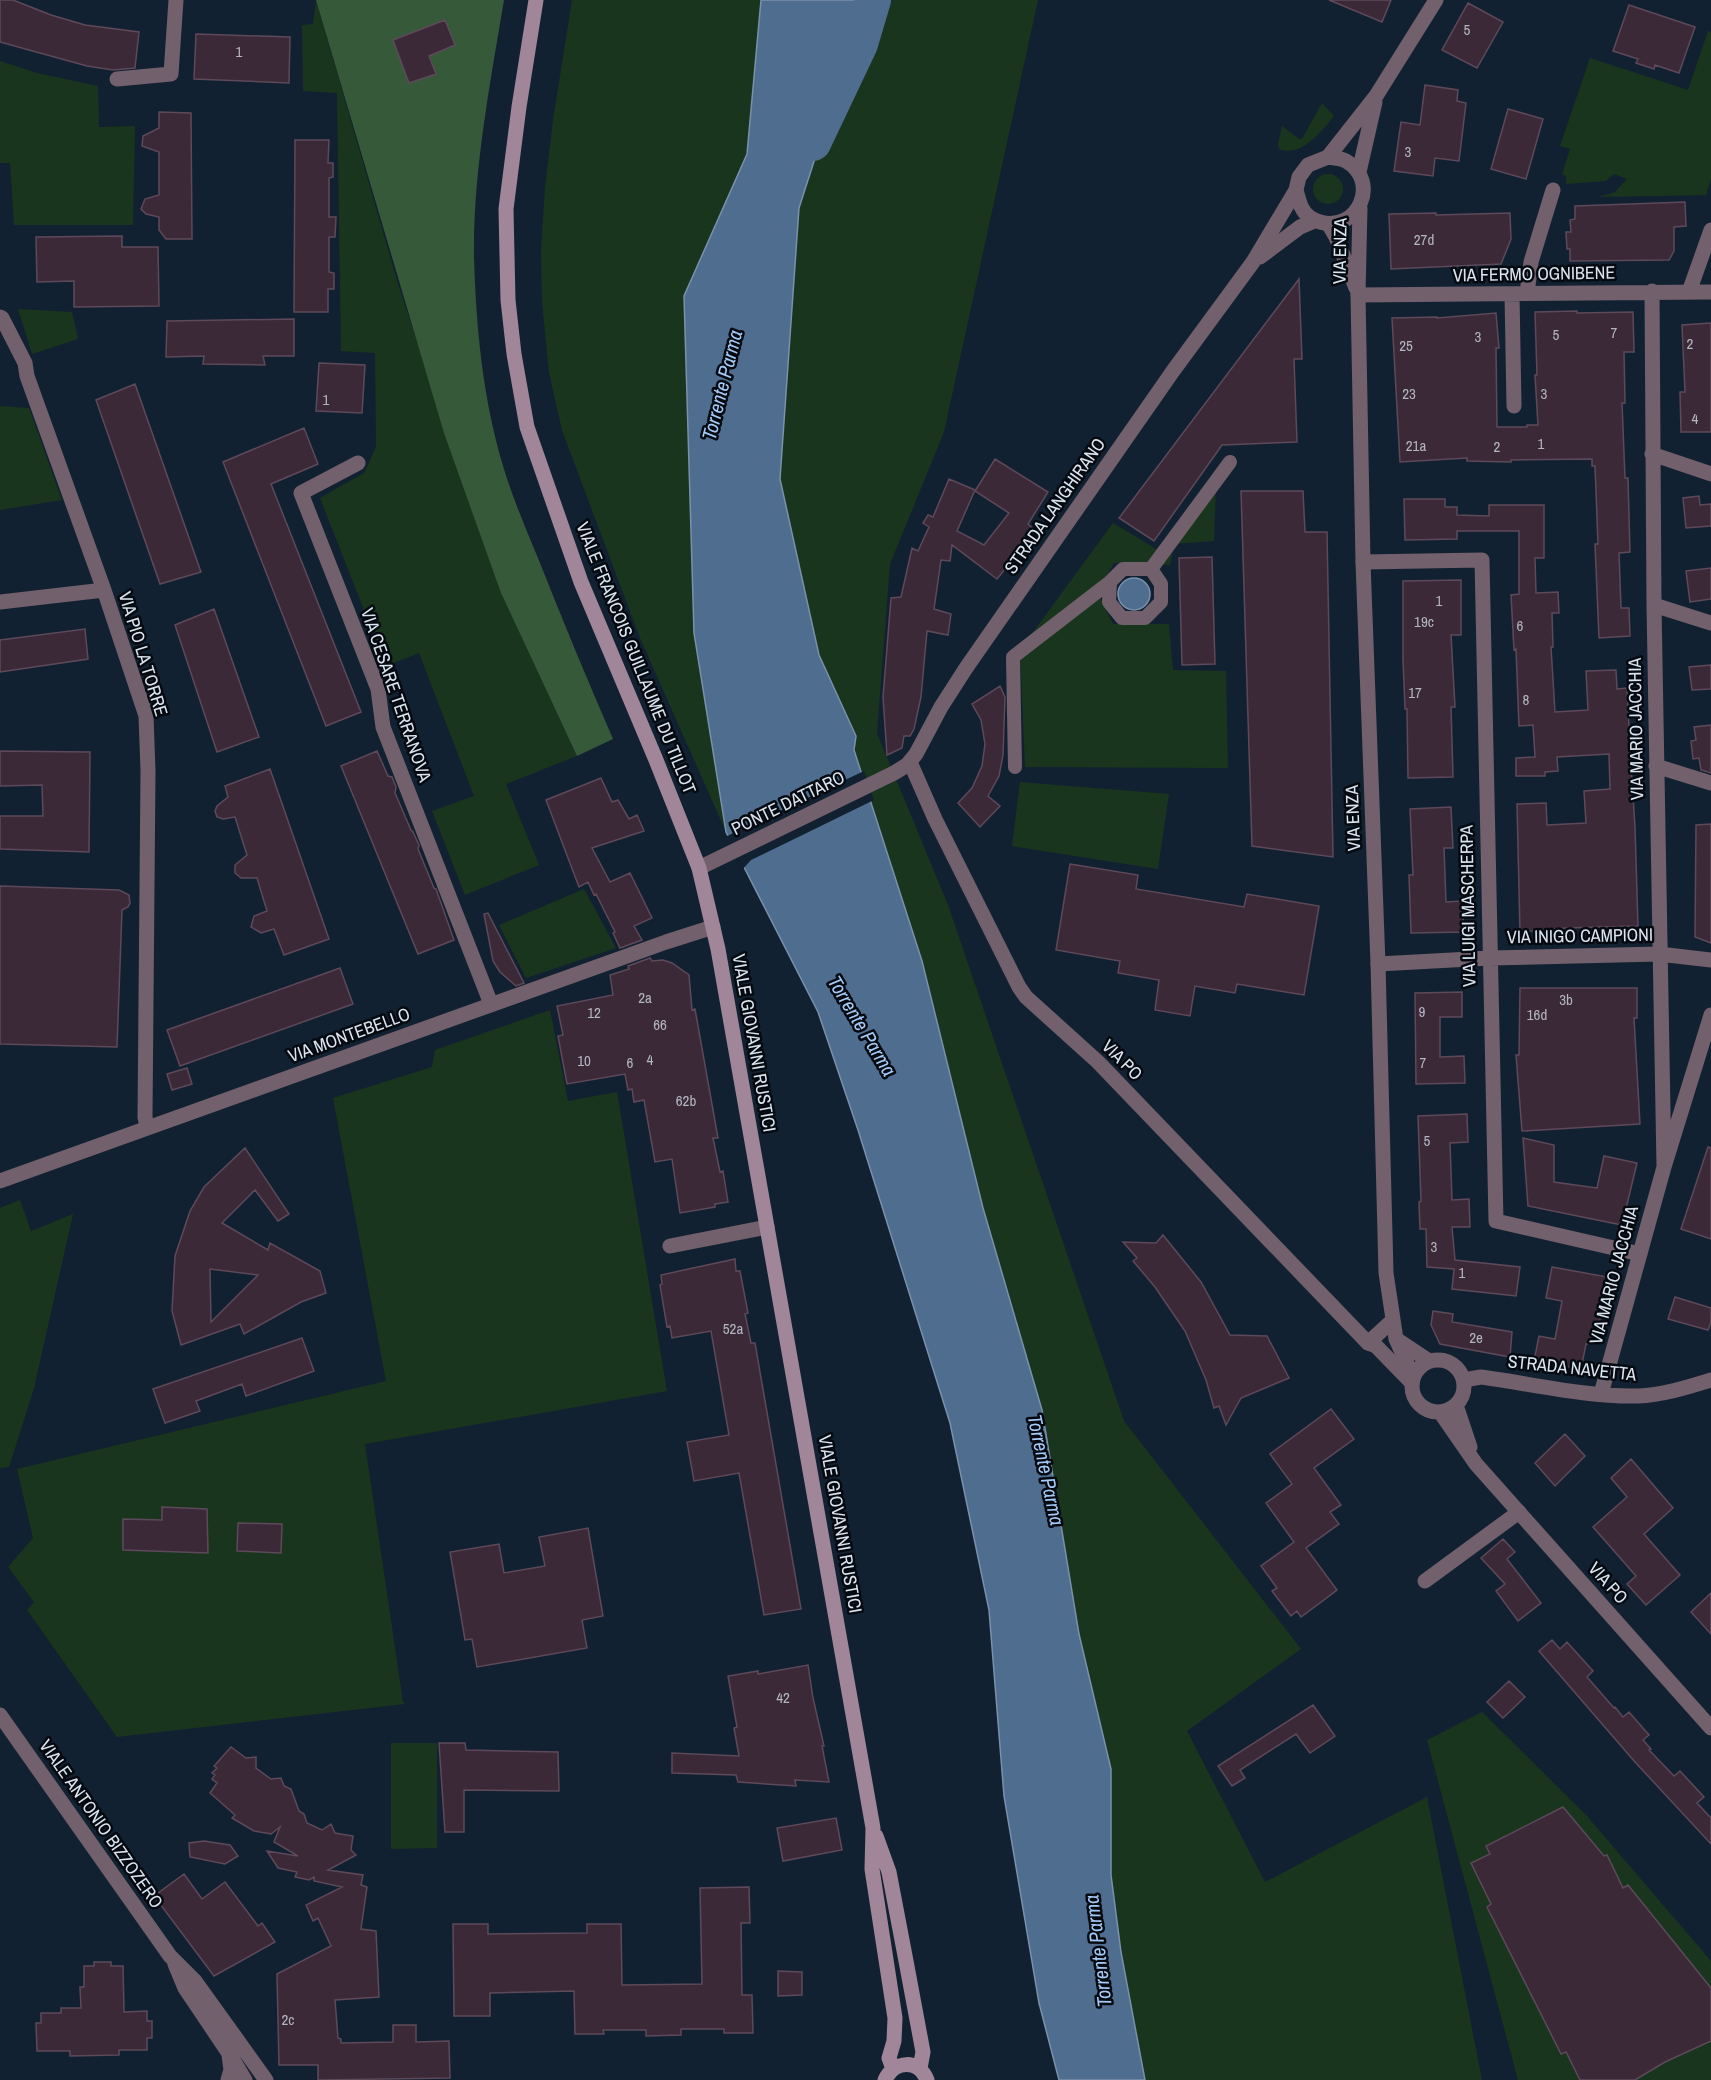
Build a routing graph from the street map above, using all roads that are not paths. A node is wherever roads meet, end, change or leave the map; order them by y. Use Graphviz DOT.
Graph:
graph roads {
  1 [pos="176,0"];
  2 [pos="536,0"];
  3 [pos="1436,0"];
  4 [pos="117,79"];
  5 [pos="1376,96"];
  6 [pos="1328,157"];
  7 [pos="1359,172"];
  8 [pos="1296,190"];
  9 [pos="1553,190"];
  10 [pos="1360,208"];
  11 [pos="1321,223"];
  12 [pos="1711,230"];
  13 [pos="1253,262"];
  14 [pos="1652,291"];
  15 [pos="1689,292"];
  16 [pos="1711,292"];
  17 [pos="1519,294"];
  18 [pos="1359,295"];
  19 [pos="1,317"];
  20 [pos="1514,406"];
  21 [pos="1652,454"];
  22 [pos="1230,462"];
  23 [pos="358,463"];
  24 [pos="1711,474"];
  25 [pos="1363,562"];
  26 [pos="1151,569"];
  27 [pos="1110,582"];
  28 [pos="104,590"];
  29 [pos="0,602"];
  30 [pos="1654,605"];
  31 [pos="1711,623"];
  32 [pos="910,762"];
  33 [pos="1656,766"];
  34 [pos="1015,767"];
  35 [pos="894,773"];
  36 [pos="1711,783"];
  37 [pos="699,868"];
  38 [pos="712,927"];
  39 [pos="1659,954"];
  40 [pos="1489,958"];
  41 [pos="1711,960"];
  42 [pos="1378,964"];
  43 [pos="491,1004"];
  44 [pos="1711,1016"];
  45 [pos="147,1127"];
  46 [pos="1664,1167"];
  47 [pos="0,1181"];
  48 [pos="767,1227"];
  49 [pos="670,1246"];
  50 [pos="1640,1254"];
  51 [pos="1393,1320"];
  52 [pos="1396,1339"];
  53 [pos="1368,1343"];
  54 [pos="1429,1360"];
  55 [pos="1412,1380"];
  56 [pos="1464,1380"];
  57 [pos="1711,1380"];
  58 [pos="1601,1394"];
  59 [pos="1456,1405"];
  60 [pos="1440,1412"];
  61 [pos="1476,1464"];
  62 [pos="1519,1512"];
  63 [pos="1425,1581"];
  64 [pos="0,1715"];
  65 [pos="1711,1728"];
  66 [pos="873,1828"];
  67 [pos="170,1956"];
  68 [pos="227,2050"];
  69 [pos="924,2074"];
  70 [pos="886,2077"];
  71 [pos="228,2080"];
  72 [pos="245,2080"];
  73 [pos="266,2080"];
  1 -- 4 [label="street"];
  2 -- 37 [label="main road, VIALE FRANCOIS GUILLAUME DU TILLOT"];
  3 -- 5 [label="street, STRADA LANGHIRANO"];
  5 -- 6 [label="street, STRADA LANGHIRANO"];
  5 -- 7 [label="street, STRADA LANGHIRANO"];
  6 -- 7 [label="street"];
  6 -- 8 [label="street, STRADA LANGHIRANO"];
  7 -- 10 [label="street, STRADA LANGHIRANO"];
  8 -- 11 [label="street"];
  8 -- 13 [label="street, STRADA LANGHIRANO"];
  9 -- 17 [label="street"];
  10 -- 11 [label="street, STRADA LANGHIRANO"];
  10 -- 18 [label="street, VIA ENZA"];
  11 -- 13 [label="street, STRADA LANGHIRANO"];
  11 -- 18 [label="street, VIA ENZA"];
  12 -- 15 [label="street"];
  13 -- 32 [label="street, STRADA LANGHIRANO"];
  14 -- 15 [label="street, VIA FERMO OGNIBENE"];
  14 -- 17 [label="street, VIA FERMO OGNIBENE"];
  14 -- 21 [label="street, VIA MARIO JACCHIA"];
  15 -- 16 [label="street, VIA FERMO OGNIBENE"];
  17 -- 18 [label="street, VIA FERMO OGNIBENE"];
  17 -- 20 [label="street"];
  18 -- 25 [label="street, VIA ENZA"];
  19 -- 28 [label="street, VIA PIO LA TORRE"];
  21 -- 24 [label="street"];
  21 -- 30 [label="street, VIA MARIO JACCHIA"];
  22 -- 26 [label="street"];
  23 -- 43 [label="street, VIA CESARE TERRANOVA"];
  25 -- 40 [label="street, VIA LUIGI MASCHERPA"];
  25 -- 42 [label="street, VIA ENZA"];
  26 -- 27 [label="street"];
  26 -- 27 [label="street"];
  27 -- 34 [label="street"];
  28 -- 29 [label="street"];
  28 -- 45 [label="street, VIA PIO LA TORRE"];
  30 -- 31 [label="street"];
  30 -- 33 [label="street, VIA MARIO JACCHIA"];
  32 -- 35 [label="street, STRADA LANGHIRANO"];
  32 -- 53 [label="street, VIA PO"];
  33 -- 36 [label="street"];
  33 -- 39 [label="street, VIA MARIO JACCHIA"];
  35 -- 37 [label="street, PONTE DATTARO"];
  37 -- 38 [label="main road, VIALE GIOVANNI RUSTICI"];
  38 -- 43 [label="street, VIA MONTEBELLO"];
  38 -- 48 [label="main road, VIALE GIOVANNI RUSTICI"];
  39 -- 40 [label="street, VIA INIGO CAMPIONI"];
  39 -- 41 [label="street, VIA INIGO CAMPIONI"];
  39 -- 46 [label="street, VIA MARIO JACCHIA"];
  40 -- 42 [label="street, VIA INIGO CAMPIONI"];
  40 -- 50 [label="street, VIA LUIGI MASCHERPA"];
  42 -- 51 [label="street, VIA ENZA"];
  43 -- 45 [label="street, VIA MONTEBELLO"];
  44 -- 46 [label="street, VIA MARIO JACCHIA"];
  45 -- 47 [label="street, VIA MONTEBELLO"];
  46 -- 50 [label="street, VIA MARIO JACCHIA"];
  48 -- 49 [label="street"];
  48 -- 66 [label="main road, VIALE GIOVANNI RUSTICI"];
  50 -- 58 [label="street, VIA MARIO JACCHIA"];
  51 -- 52 [label="street, VIA ENZA"];
  51 -- 53 [label="street"];
  52 -- 54 [label="street"];
  52 -- 55 [label="street, VIA PO"];
  53 -- 55 [label="street, VIA PO"];
  54 -- 55 [label="street"];
  54 -- 56 [label="street"];
  55 -- 60 [label="street, VIA PO"];
  56 -- 58 [label="street, STRADA NAVETTA"];
  56 -- 59 [label="street"];
  57 -- 58 [label="street, STRADA NAVETTA"];
  59 -- 60 [label="street"];
  59 -- 61 [label="street, VIA PO"];
  60 -- 61 [label="street, VIA PO"];
  61 -- 62 [label="street, VIA PO"];
  62 -- 63 [label="street"];
  62 -- 65 [label="street, VIA PO"];
  64 -- 67 [label="street, VIALE ANTONIO BIZZOZERO"];
  66 -- 69 [label="main road, VIALE GIOVANNI RUSTICI"];
  66 -- 70 [label="main road, VIALE GIOVANNI RUSTICI"];
  67 -- 68 [label="street, VIALE ANTONIO BIZZOZERO"];
  67 -- 73 [label="street, VIALE ANTONIO BIZZOZERO"];
  68 -- 71 [label="street"];
  68 -- 72 [label="street, VIALE ANTONIO BIZZOZERO"];
  69 -- 70 [label="main road, VIALE GIOVANNI RUSTICI"];
}
